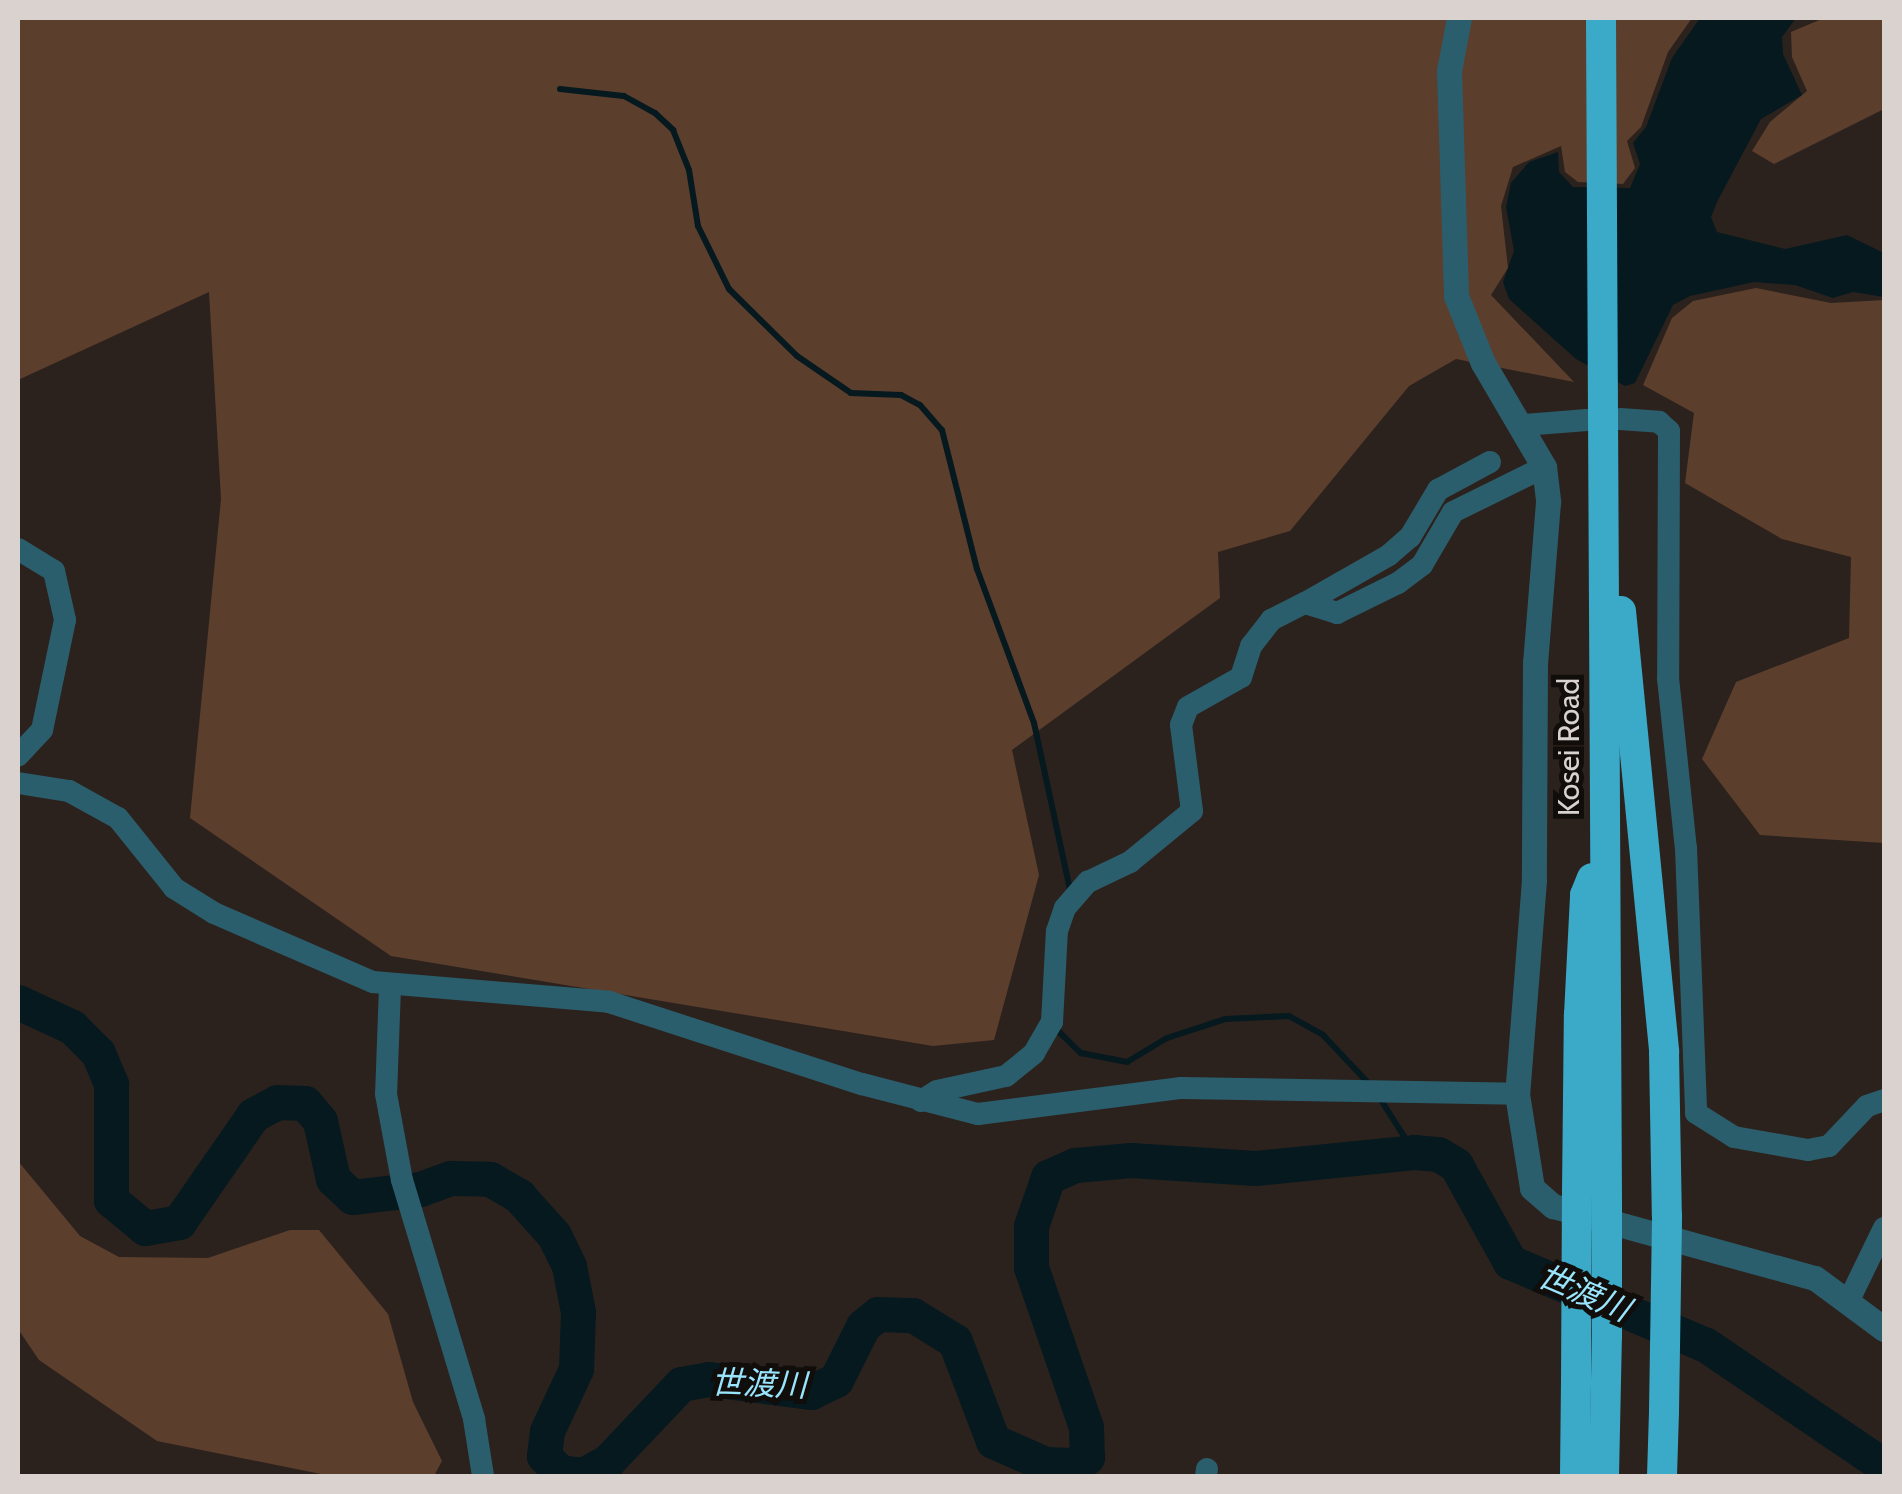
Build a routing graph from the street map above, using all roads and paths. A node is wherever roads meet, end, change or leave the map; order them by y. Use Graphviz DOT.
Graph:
graph roads {
  1 [pos="1459,18"];
  2 [pos="1602,18"];
  3 [pos="1604,424"];
  4 [pos="1522,425"];
  5 [pos="1490,462"];
  6 [pos="1544,467"];
  7 [pos="18,550"];
  8 [pos="1305,604"];
  9 [pos="18,756"];
  10 [pos="18,783"];
  11 [pos="1604,850"];
  12 [pos="390,986"];
  13 [pos="1517,1094"];
  14 [pos="1884,1100"];
  15 [pos="921,1102"];
  16 [pos="1884,1228"];
  17 [pos="1850,1298"];
  18 [pos="1884,1329"];
  19 [pos="483,1476"];
  20 [pos="1575,1476"];
  21 [pos="1604,1476"];
  22 [pos="1662,1476"];
  1 -- 4 [label="street"];
  2 -- 3 [label="highway, Kosei Road"];
  3 -- 4 [label="street"];
  3 -- 11 [label="highway, Kosei Road"];
  3 -- 14 [label="street"];
  3 -- 22 [label="highway, bridge"];
  4 -- 6 [label="street"];
  5 -- 8 [label="street"];
  6 -- 8 [label="street"];
  6 -- 13 [label="street"];
  7 -- 9 [label="street"];
  8 -- 15 [label="street"];
  10 -- 12 [label="street"];
  11 -- 20 [label="highway, bridge"];
  11 -- 21 [label="highway, Kosei Road, bridge"];
  12 -- 15 [label="street"];
  12 -- 19 [label="street"];
  13 -- 15 [label="street"];
  13 -- 17 [label="street"];
  16 -- 17 [label="street"];
  17 -- 18 [label="street"];
}
